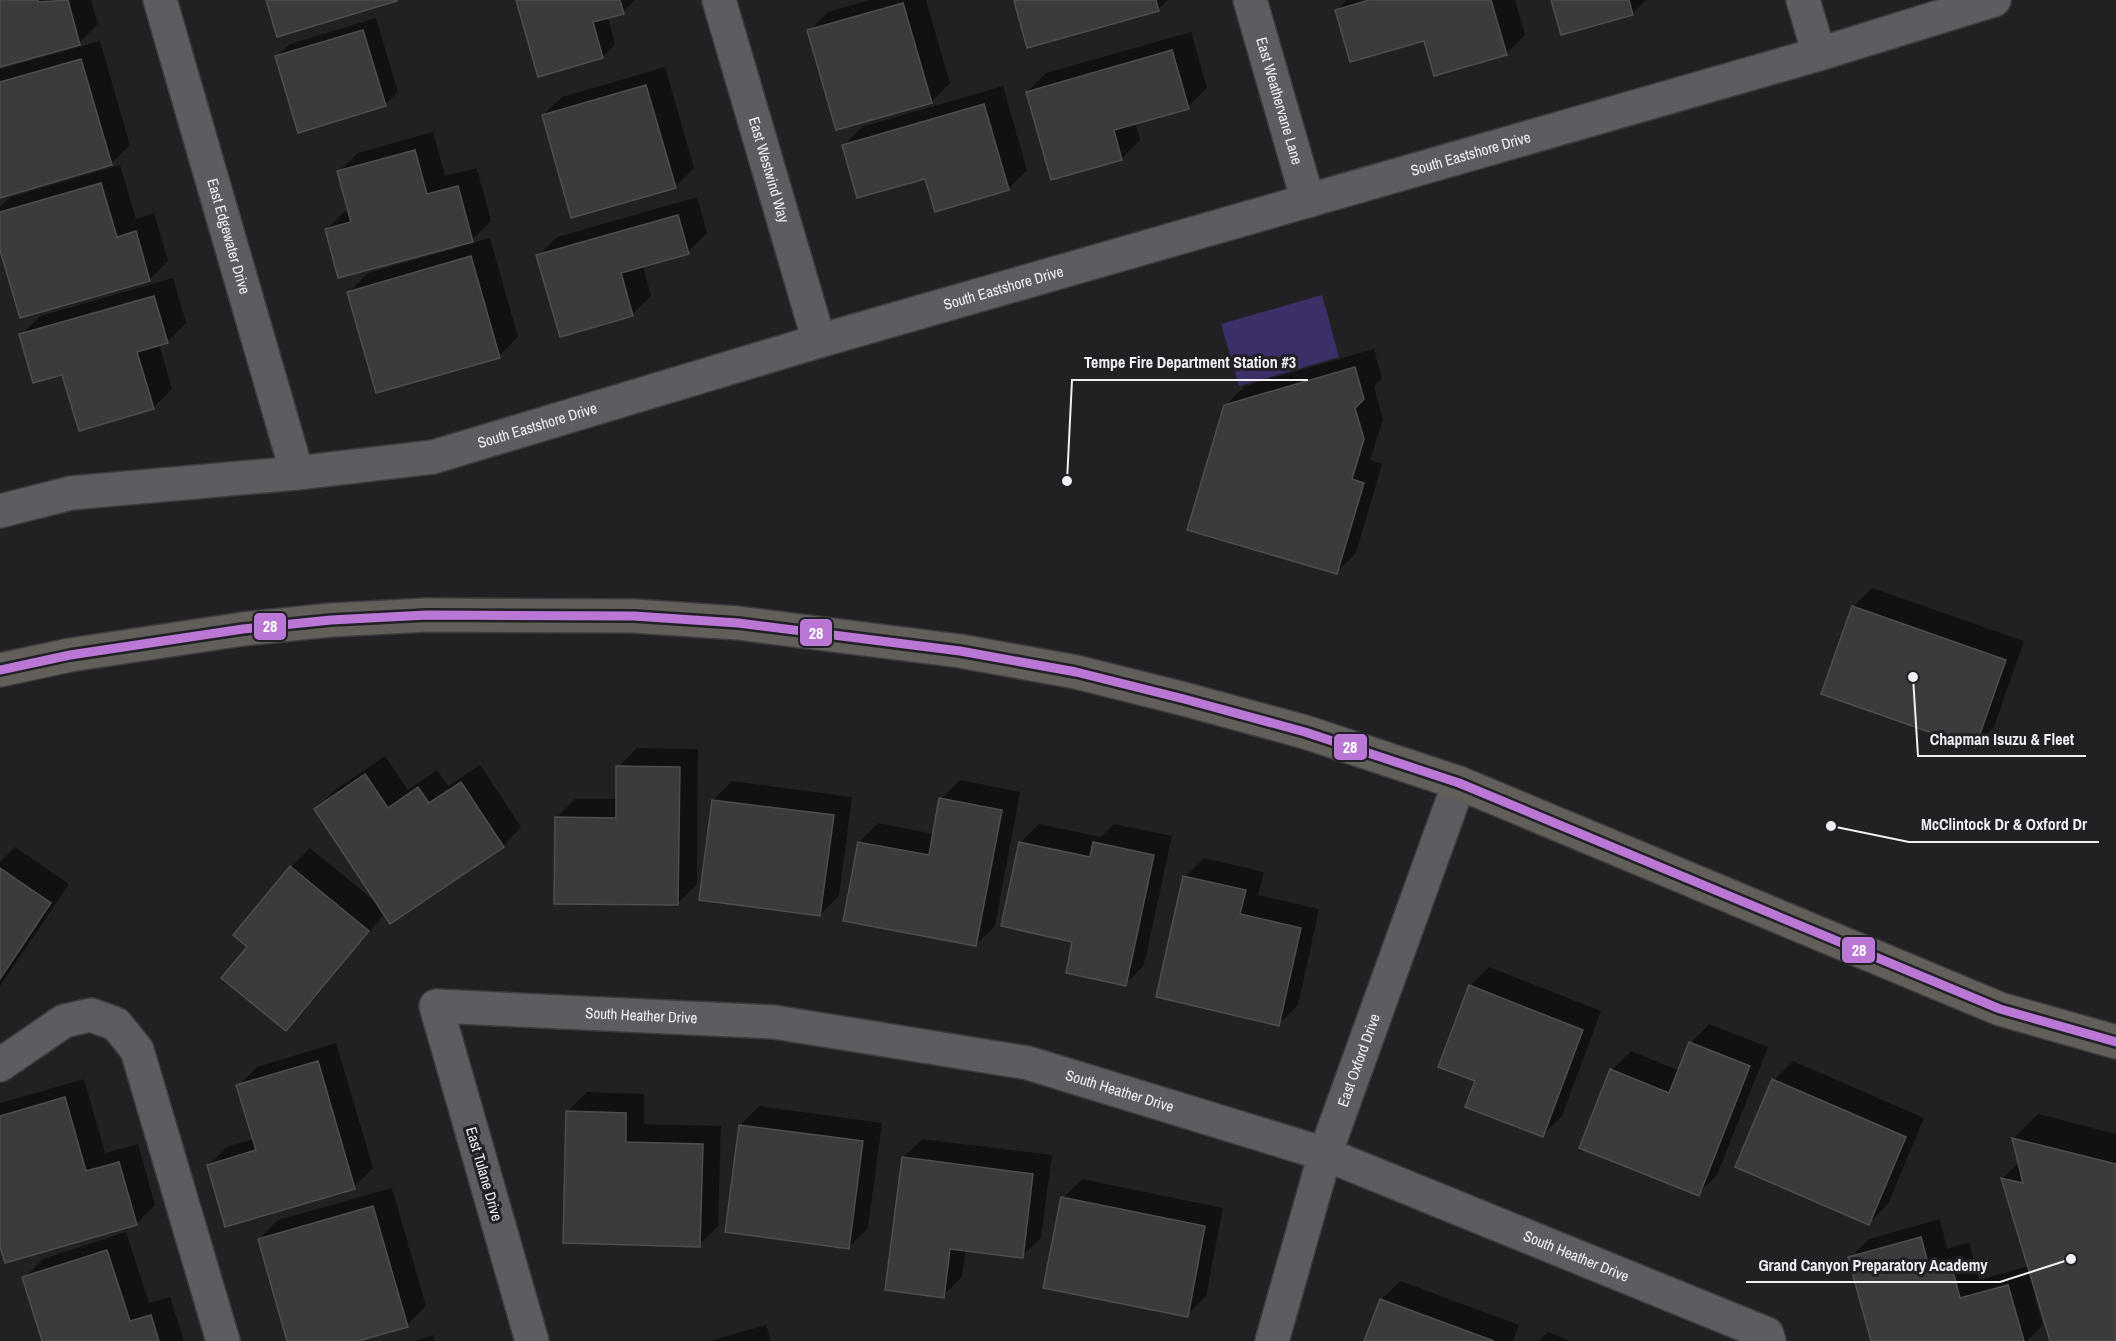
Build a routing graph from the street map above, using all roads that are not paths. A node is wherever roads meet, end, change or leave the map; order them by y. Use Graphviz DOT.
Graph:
graph roads {
  1 [pos="160,0"];
  2 [pos="719,0"];
  3 [pos="1250,0"];
  4 [pos="1803,0"];
  5 [pos="1994,0"];
  6 [pos="1819,54"];
  7 [pos="1308,201"];
  8 [pos="819,341"];
  9 [pos="297,473"];
  10 [pos="0,511"];
  11 [pos="0,670"];
  12 [pos="1459,783"];
  13 [pos="436,1006"];
  14 [pos="2116,1041"];
  15 [pos="0,1065"];
  16 [pos="1325,1154"];
  17 [pos="1768,1337"];
  18 [pos="223,1341"];
  19 [pos="532,1341"];
  20 [pos="1272,1341"];
  1 -- 9 [label="street, East Edgewater Drive"];
  2 -- 8 [label="street, East Westwind Way"];
  3 -- 7 [label="street, East Weathervane Lane"];
  4 -- 6 [label="street"];
  5 -- 6 [label="street, South Eastshore Drive"];
  6 -- 7 [label="street, South Eastshore Drive"];
  7 -- 8 [label="street, South Eastshore Drive"];
  8 -- 9 [label="street, South Eastshore Drive"];
  9 -- 10 [label="street, South Eastshore Drive"];
  11 -- 12 [label="main road"];
  12 -- 14 [label="main road"];
  12 -- 16 [label="street, East Oxford Drive"];
  13 -- 16 [label="street, South Heather Drive"];
  13 -- 19 [label="street, East Tulane Drive"];
  15 -- 18 [label="street"];
  16 -- 17 [label="street, South Heather Drive"];
  16 -- 20 [label="street, East Oxford Drive"];
}
